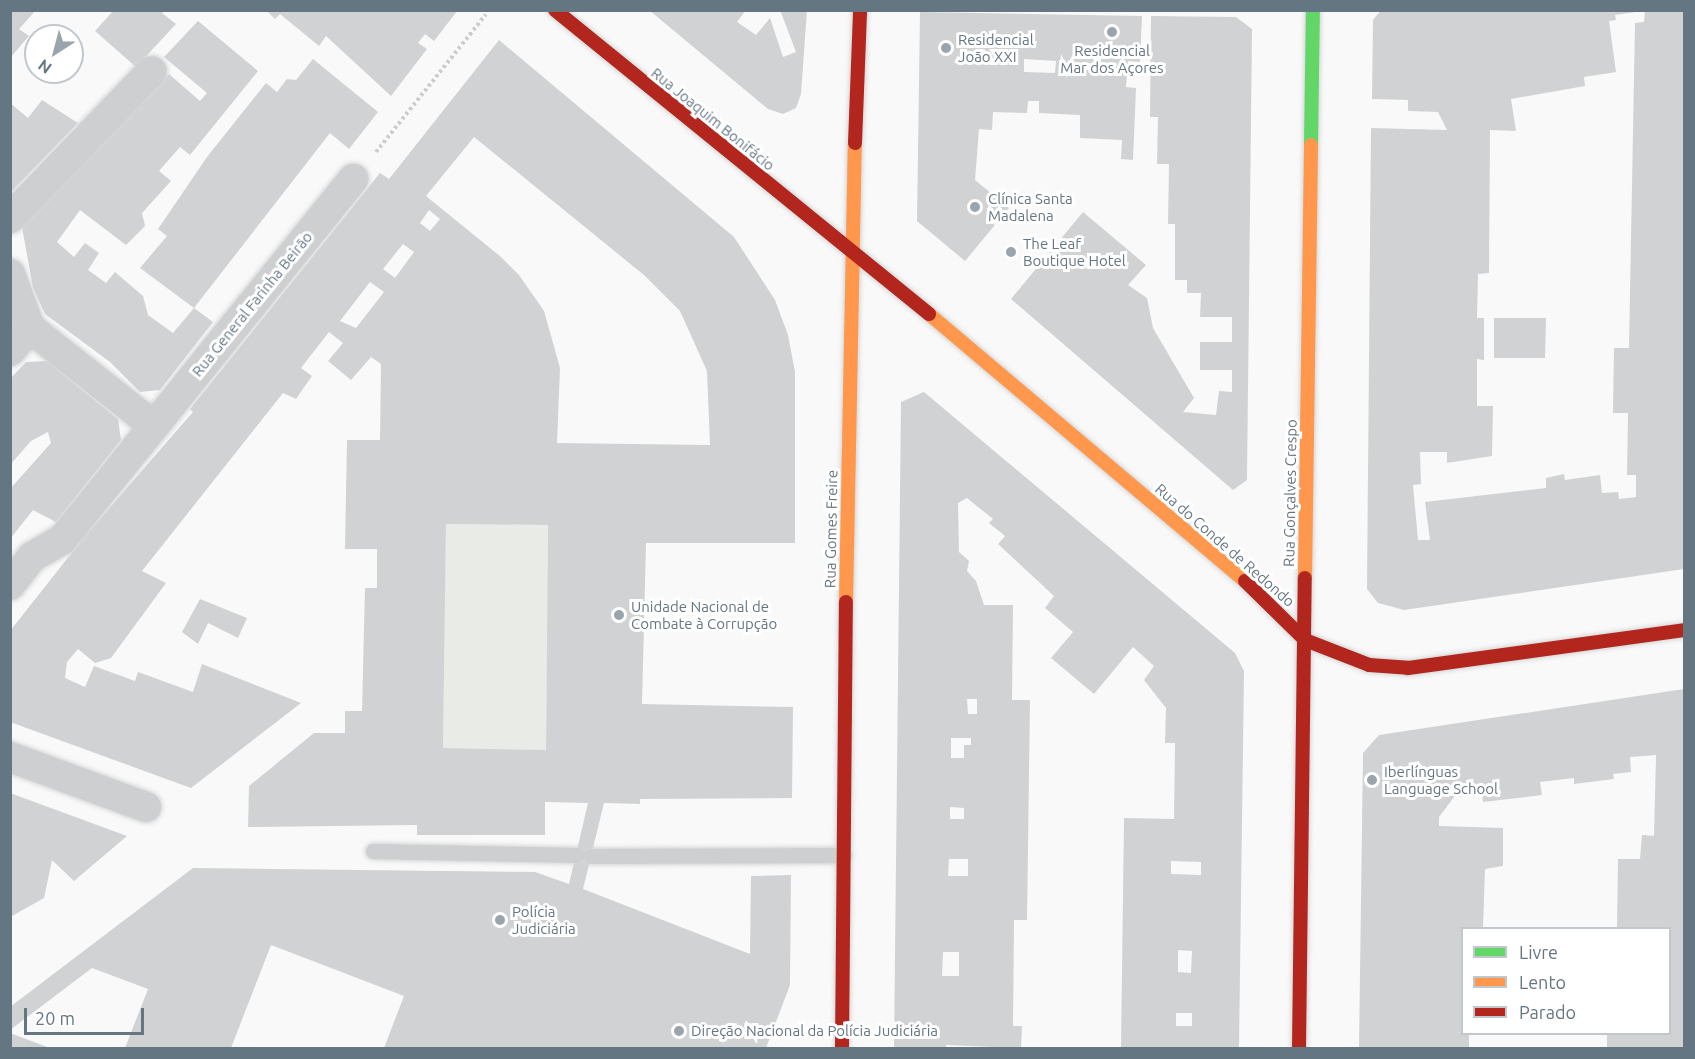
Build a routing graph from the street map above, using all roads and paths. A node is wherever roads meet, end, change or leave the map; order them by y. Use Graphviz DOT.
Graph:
graph roads {
  1 [pos="555,10"];
  2 [pos="860,10"];
  3 [pos="1313,10"];
  4 [pos="486,14"];
  5 [pos="152,71"];
  6 [pos="353,179"];
  7 [pos="10,218"];
  8 [pos="850,253"];
  9 [pos="10,274"];
  10 [pos="30,328"];
  11 [pos="10,351"];
  12 [pos="154,426"];
  13 [pos="10,585"];
  14 [pos="1684,630"];
  15 [pos="1305,640"];
  16 [pos="10,758"];
  17 [pos="146,807"];
  18 [pos="373,851"];
  19 [pos="844,855"];
  20 [pos="842,1048"];
  21 [pos="1299,1048"];
  1 -- 8 [label="street, Rua Joaquim Bonifácio"];
  2 -- 8 [label="street, Rua Gomes Freire"];
  3 -- 15 [label="street, Rua Gonçalves Crespo"];
  4 -- 6 [label="path"];
  5 -- 7 [label="street"];
  6 -- 12 [label="street, Rua General Farinha Beirão"];
  8 -- 15 [label="street, Rua do Conde de Redondo"];
  8 -- 19 [label="street, Rua Gomes Freire"];
  9 -- 10 [label="street"];
  10 -- 11 [label="street"];
  10 -- 12 [label="street"];
  12 -- 13 [label="street, Rua General Farinha Beirão"];
  14 -- 15 [label="street, Rua do Conde de Redondo"];
  15 -- 21 [label="street, Rua Gonçalves Crespo"];
  16 -- 17 [label="street"];
  18 -- 19 [label="lane"];
  19 -- 20 [label="street, Rua Gomes Freire"];
}
